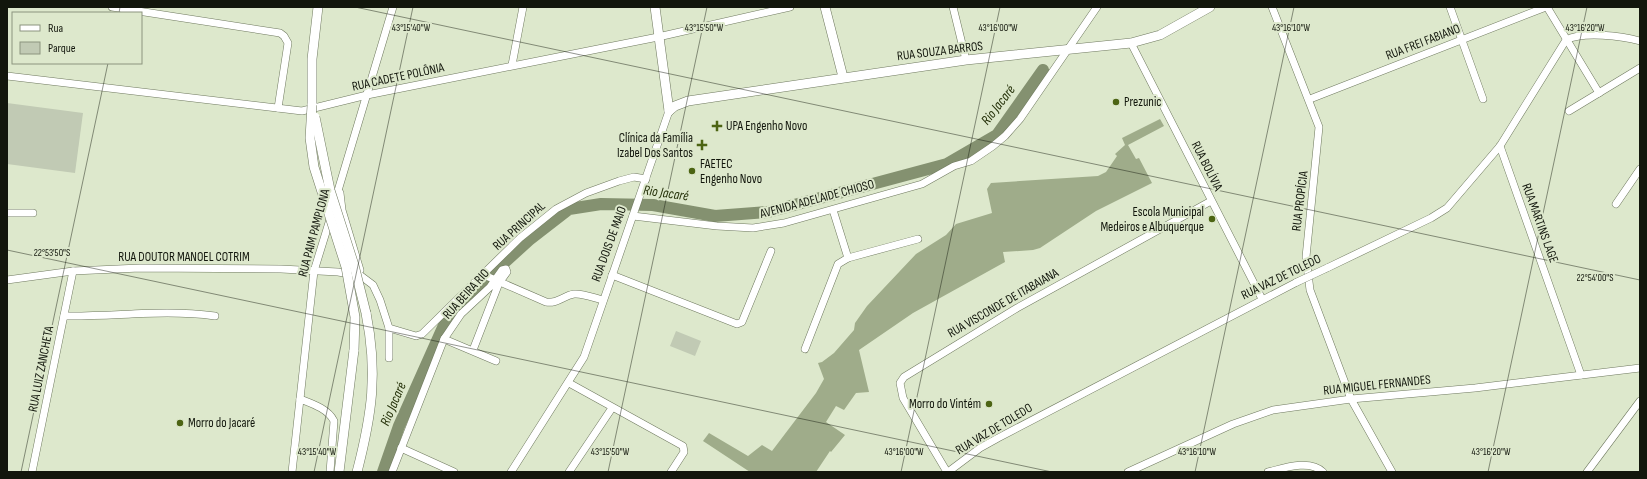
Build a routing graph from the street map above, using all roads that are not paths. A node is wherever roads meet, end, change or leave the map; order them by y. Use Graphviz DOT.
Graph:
graph roads {
  1 [pos="112,7"];
  2 [pos="318,7"];
  3 [pos="393,7"];
  4 [pos="523,7"];
  5 [pos="655,7"];
  6 [pos="790,7"];
  7 [pos="825,7"];
  8 [pos="953,7"];
  9 [pos="1097,7"];
  10 [pos="1210,7"];
  11 [pos="1272,7"];
  12 [pos="1450,7"];
  13 [pos="1546,7"];
  14 [pos="120,8"];
  15 [pos="658,37"];
  16 [pos="1462,40"];
  17 [pos="1566,40"];
  18 [pos="1640,41"];
  19 [pos="1131,44"];
  20 [pos="1068,49"];
  21 [pos="966,60"];
  22 [pos="512,65"];
  23 [pos="1640,68"];
  24 [pos="7,76"];
  25 [pos="843,77"];
  26 [pos="1599,93"];
  27 [pos="367,95"];
  28 [pos="1483,98"];
  29 [pos="1310,99"];
  30 [pos="312,105"];
  31 [pos="278,108"];
  32 [pos="669,111"];
  33 [pos="1569,111"];
  34 [pos="1500,146"];
  35 [pos="1640,169"];
  36 [pos="646,179"];
  37 [pos="340,186"];
  38 [pos="1211,201"];
  39 [pos="1616,204"];
  40 [pos="834,210"];
  41 [pos="7,213"];
  42 [pos="33,213"];
  43 [pos="634,213"];
  44 [pos="918,239"];
  45 [pos="771,251"];
  46 [pos="848,258"];
  47 [pos="506,269"];
  48 [pos="73,271"];
  49 [pos="314,271"];
  50 [pos="612,275"];
  51 [pos="361,276"];
  52 [pos="485,276"];
  53 [pos="7,280"];
  54 [pos="496,281"];
  55 [pos="603,300"];
  56 [pos="1262,300"];
  57 [pos="64,316"];
  58 [pos="215,316"];
  59 [pos="390,328"];
  60 [pos="444,339"];
  61 [pos="805,349"];
  62 [pos="473,350"];
  63 [pos="389,358"];
  64 [pos="496,361"];
  65 [pos="1640,368"];
  66 [pos="1581,376"];
  67 [pos="569,384"];
  68 [pos="300,399"];
  69 [pos="1351,399"];
  70 [pos="1640,401"];
  71 [pos="612,408"];
  72 [pos="401,448"];
  73 [pos="32,472"];
  74 [pos="292,472"];
  75 [pos="330,472"];
  76 [pos="339,472"];
  77 [pos="357,472"];
  78 [pos="392,472"];
  79 [pos="454,472"];
  80 [pos="511,472"];
  81 [pos="569,472"];
  82 [pos="671,472"];
  83 [pos="948,472"];
  84 [pos="1128,472"];
  85 [pos="1268,472"];
  86 [pos="1323,472"];
  87 [pos="1392,472"];
  88 [pos="1588,472"];
  1 -- 14 [label="street"];
  2 -- 30 [label="main road"];
  3 -- 27 [label="street, RUA PAIM PAMPLONA"];
  4 -- 22 [label="street"];
  5 -- 15 [label="main road, RUA DOIS DE MAIO"];
  6 -- 15 [label="street, RUA CADETE POLÔNIA"];
  7 -- 25 [label="main road"];
  8 -- 21 [label="street"];
  9 -- 20 [label="street, AVENIDA ADELAIDE CHIOSO"];
  10 -- 19 [label="main road, RUA SOUZA BARROS"];
  11 -- 29 [label="street, RUA PROPÍCIA"];
  12 -- 16 [label="street"];
  13 -- 16 [label="street, RUA FREI FABIANO"];
  13 -- 17 [label="street"];
  14 -- 31 [label="street"];
  15 -- 22 [label="street, RUA CADETE POLÔNIA"];
  15 -- 32 [label="main road, RUA DOIS DE MAIO"];
  16 -- 28 [label="street"];
  16 -- 29 [label="street, RUA FREI FABIANO"];
  17 -- 18 [label="street"];
  17 -- 26 [label="street"];
  17 -- 34 [label="street, RUA VAZ DE TOLEDO"];
  19 -- 20 [label="main road, RUA SOUZA BARROS"];
  19 -- 38 [label="street, RUA BOLÍVIA"];
  20 -- 21 [label="main road, RUA SOUZA BARROS"];
  20 -- 40 [label="street, AVENIDA ADELAIDE CHIOSO"];
  21 -- 25 [label="main road, RUA SOUZA BARROS"];
  22 -- 27 [label="street, RUA CADETE POLÔNIA"];
  23 -- 26 [label="street"];
  24 -- 31 [label="street, RUA CADETE POLÔNIA"];
  25 -- 32 [label="main road, RUA SOUZA BARROS"];
  26 -- 33 [label="street"];
  27 -- 31 [label="street, RUA CADETE POLÔNIA"];
  27 -- 37 [label="street, RUA PAIM PAMPLONA"];
  29 -- 69 [label="street, RUA PROPÍCIA"];
  30 -- 76 [label="main road, bridge"];
  30 -- 77 [label="main road, bridge"];
  32 -- 36 [label="street, RUA DOIS DE MAIO"];
  34 -- 56 [label="street, RUA VAZ DE TOLEDO, bridge"];
  34 -- 66 [label="street, RUA MARTINS LAGE"];
  35 -- 39 [label="street"];
  36 -- 43 [label="street, RUA DOIS DE MAIO"];
  36 -- 52 [label="street, RUA PRINCIPAL"];
  37 -- 49 [label="street, RUA PAIM PAMPLONA"];
  37 -- 51 [label="street"];
  38 -- 56 [label="street, RUA BOLÍVIA"];
  38 -- 83 [label="street, RUA VISCONDE DE ITABAIANA"];
  40 -- 43 [label="street, AVENIDA ADELAIDE CHIOSO"];
  40 -- 46 [label="street"];
  41 -- 42 [label="street"];
  43 -- 50 [label="street, RUA DOIS DE MAIO"];
  44 -- 46 [label="street"];
  45 -- 50 [label="street"];
  46 -- 61 [label="street"];
  47 -- 54 [label="street"];
  48 -- 49 [label="street, RUA DOUTOR MANOEL COTRIM"];
  48 -- 53 [label="street, RUA DOUTOR MANOEL COTRIM"];
  48 -- 57 [label="street, RUA LUIZ ZANCHETA"];
  49 -- 51 [label="street, RUA DOUTOR MANOEL COTRIM"];
  49 -- 68 [label="street, RUA PAIM PAMPLONA"];
  50 -- 55 [label="street, RUA DOIS DE MAIO"];
  51 -- 59 [label="street"];
  52 -- 54 [label="street"];
  52 -- 59 [label="street, RUA PRINCIPAL"];
  54 -- 55 [label="street"];
  54 -- 60 [label="street, RUA BEIRA RIO"];
  54 -- 62 [label="street"];
  55 -- 67 [label="street, RUA DOIS DE MAIO"];
  56 -- 83 [label="street, RUA VAZ DE TOLEDO"];
  57 -- 58 [label="street"];
  57 -- 73 [label="street, RUA LUIZ ZANCHETA"];
  59 -- 63 [label="street"];
  60 -- 62 [label="street"];
  60 -- 72 [label="street, RUA BEIRA RIO"];
  62 -- 64 [label="street"];
  65 -- 66 [label="street, RUA MIGUEL FERNANDES"];
  66 -- 69 [label="street, RUA MIGUEL FERNANDES"];
  67 -- 71 [label="street"];
  67 -- 80 [label="street, RUA DOIS DE MAIO"];
  68 -- 74 [label="street, RUA PAIM PAMPLONA"];
  68 -- 75 [label="street"];
  69 -- 84 [label="street, RUA MIGUEL FERNANDES"];
  69 -- 87 [label="street, RUA PROPÍCIA"];
  70 -- 88 [label="street"];
  71 -- 81 [label="street"];
  71 -- 82 [label="street"];
  72 -- 78 [label="street, RUA BEIRA RIO"];
  72 -- 79 [label="street"];
  85 -- 86 [label="street"];
}
